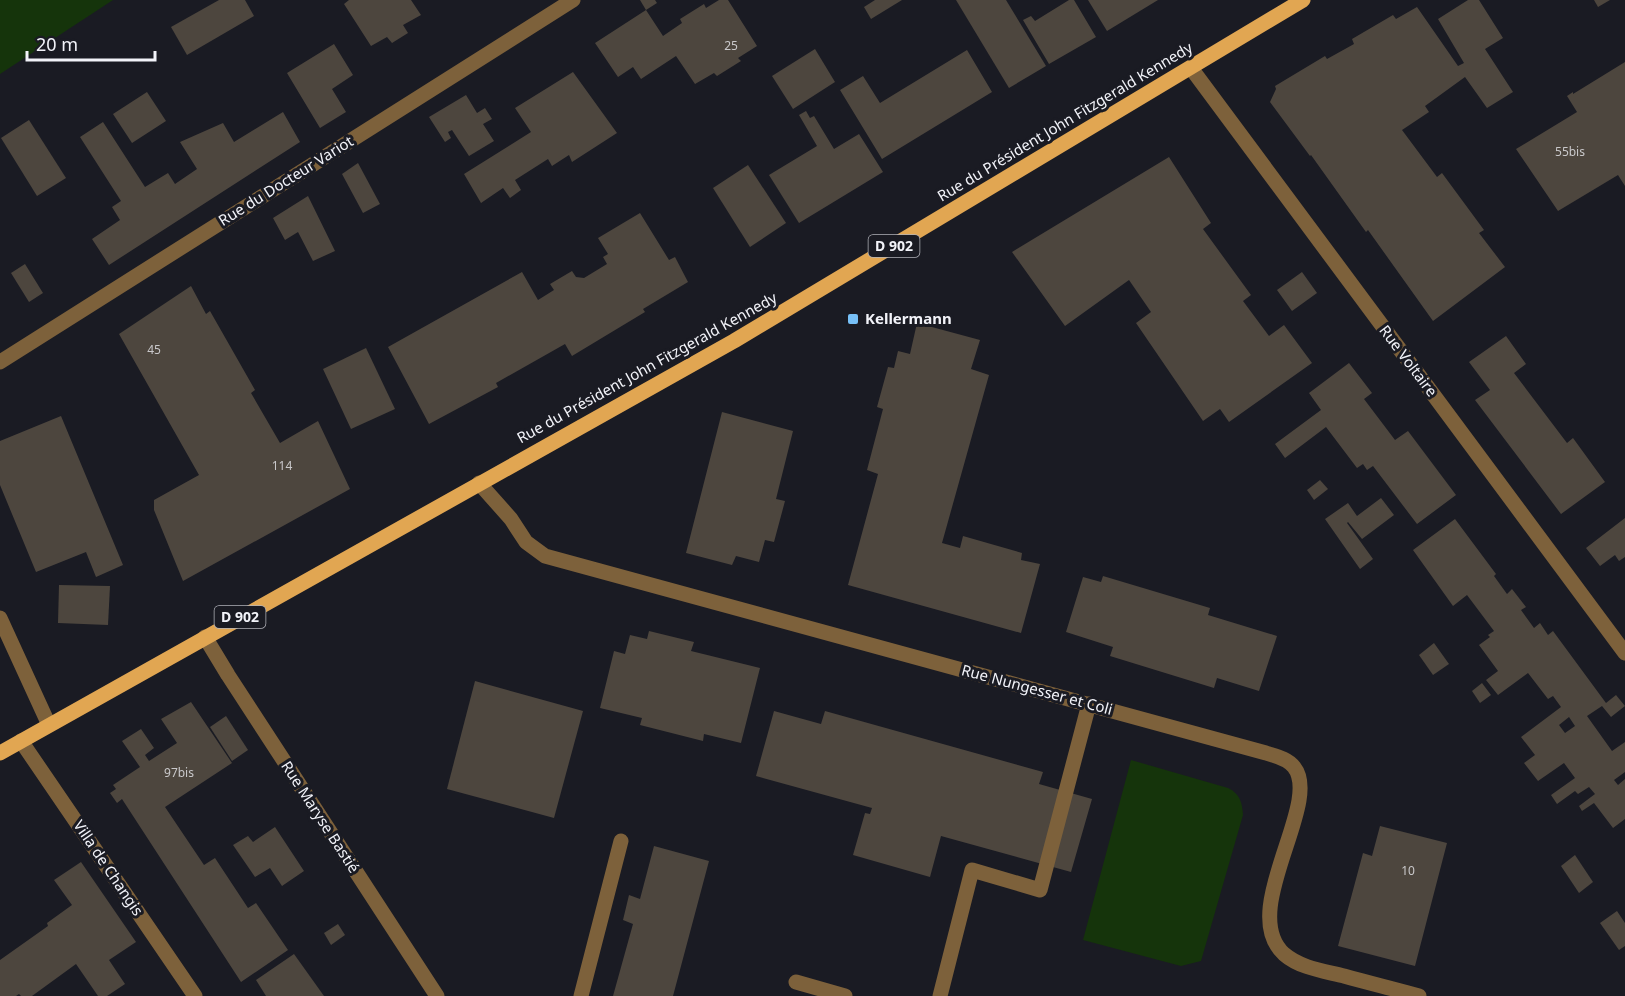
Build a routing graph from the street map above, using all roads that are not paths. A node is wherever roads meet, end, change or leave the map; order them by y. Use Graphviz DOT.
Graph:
graph roads {
  1 [pos="573,0"];
  2 [pos="1303,0"];
  3 [pos="1191,68"];
  4 [pos="0,362"];
  5 [pos="479,483"];
  6 [pos="0,618"];
  7 [pos="205,637"];
  8 [pos="1625,653"];
  9 [pos="1089,704"];
  10 [pos="49,725"];
  11 [pos="21,741"];
  12 [pos="0,753"];
  13 [pos="621,841"];
  14 [pos="796,982"];
  15 [pos="195,996"];
  16 [pos="437,996"];
  17 [pos="581,996"];
  18 [pos="845,996"];
  19 [pos="940,996"];
  20 [pos="1419,996"];
  1 -- 4 [label="street, Rue du Docteur Variot"];
  2 -- 3 [label="main road, Rue du Président John Fitzgerald Kennedy / D 902"];
  3 -- 5 [label="main road, Rue du Président John Fitzgerald Kennedy / D 902"];
  3 -- 8 [label="street, Rue Voltaire"];
  5 -- 7 [label="main road, Rue du Président John Fitzgerald Kennedy / D 902"];
  5 -- 9 [label="street, Rue Nungesser et Coli"];
  6 -- 10 [label="street"];
  7 -- 10 [label="main road, Rue du Président John Fitzgerald Kennedy / D 902"];
  7 -- 16 [label="street, Rue Maryse Bastié"];
  9 -- 19 [label="street"];
  9 -- 20 [label="street, Rue Nungesser et Coli"];
  10 -- 11 [label="main road, Rue du Président John Fitzgerald Kennedy / D 902"];
  11 -- 12 [label="main road, Rue du Président John Fitzgerald Kennedy / D 902"];
  11 -- 15 [label="street, Villa de Changis"];
  13 -- 17 [label="street"];
  14 -- 18 [label="street"];
}
